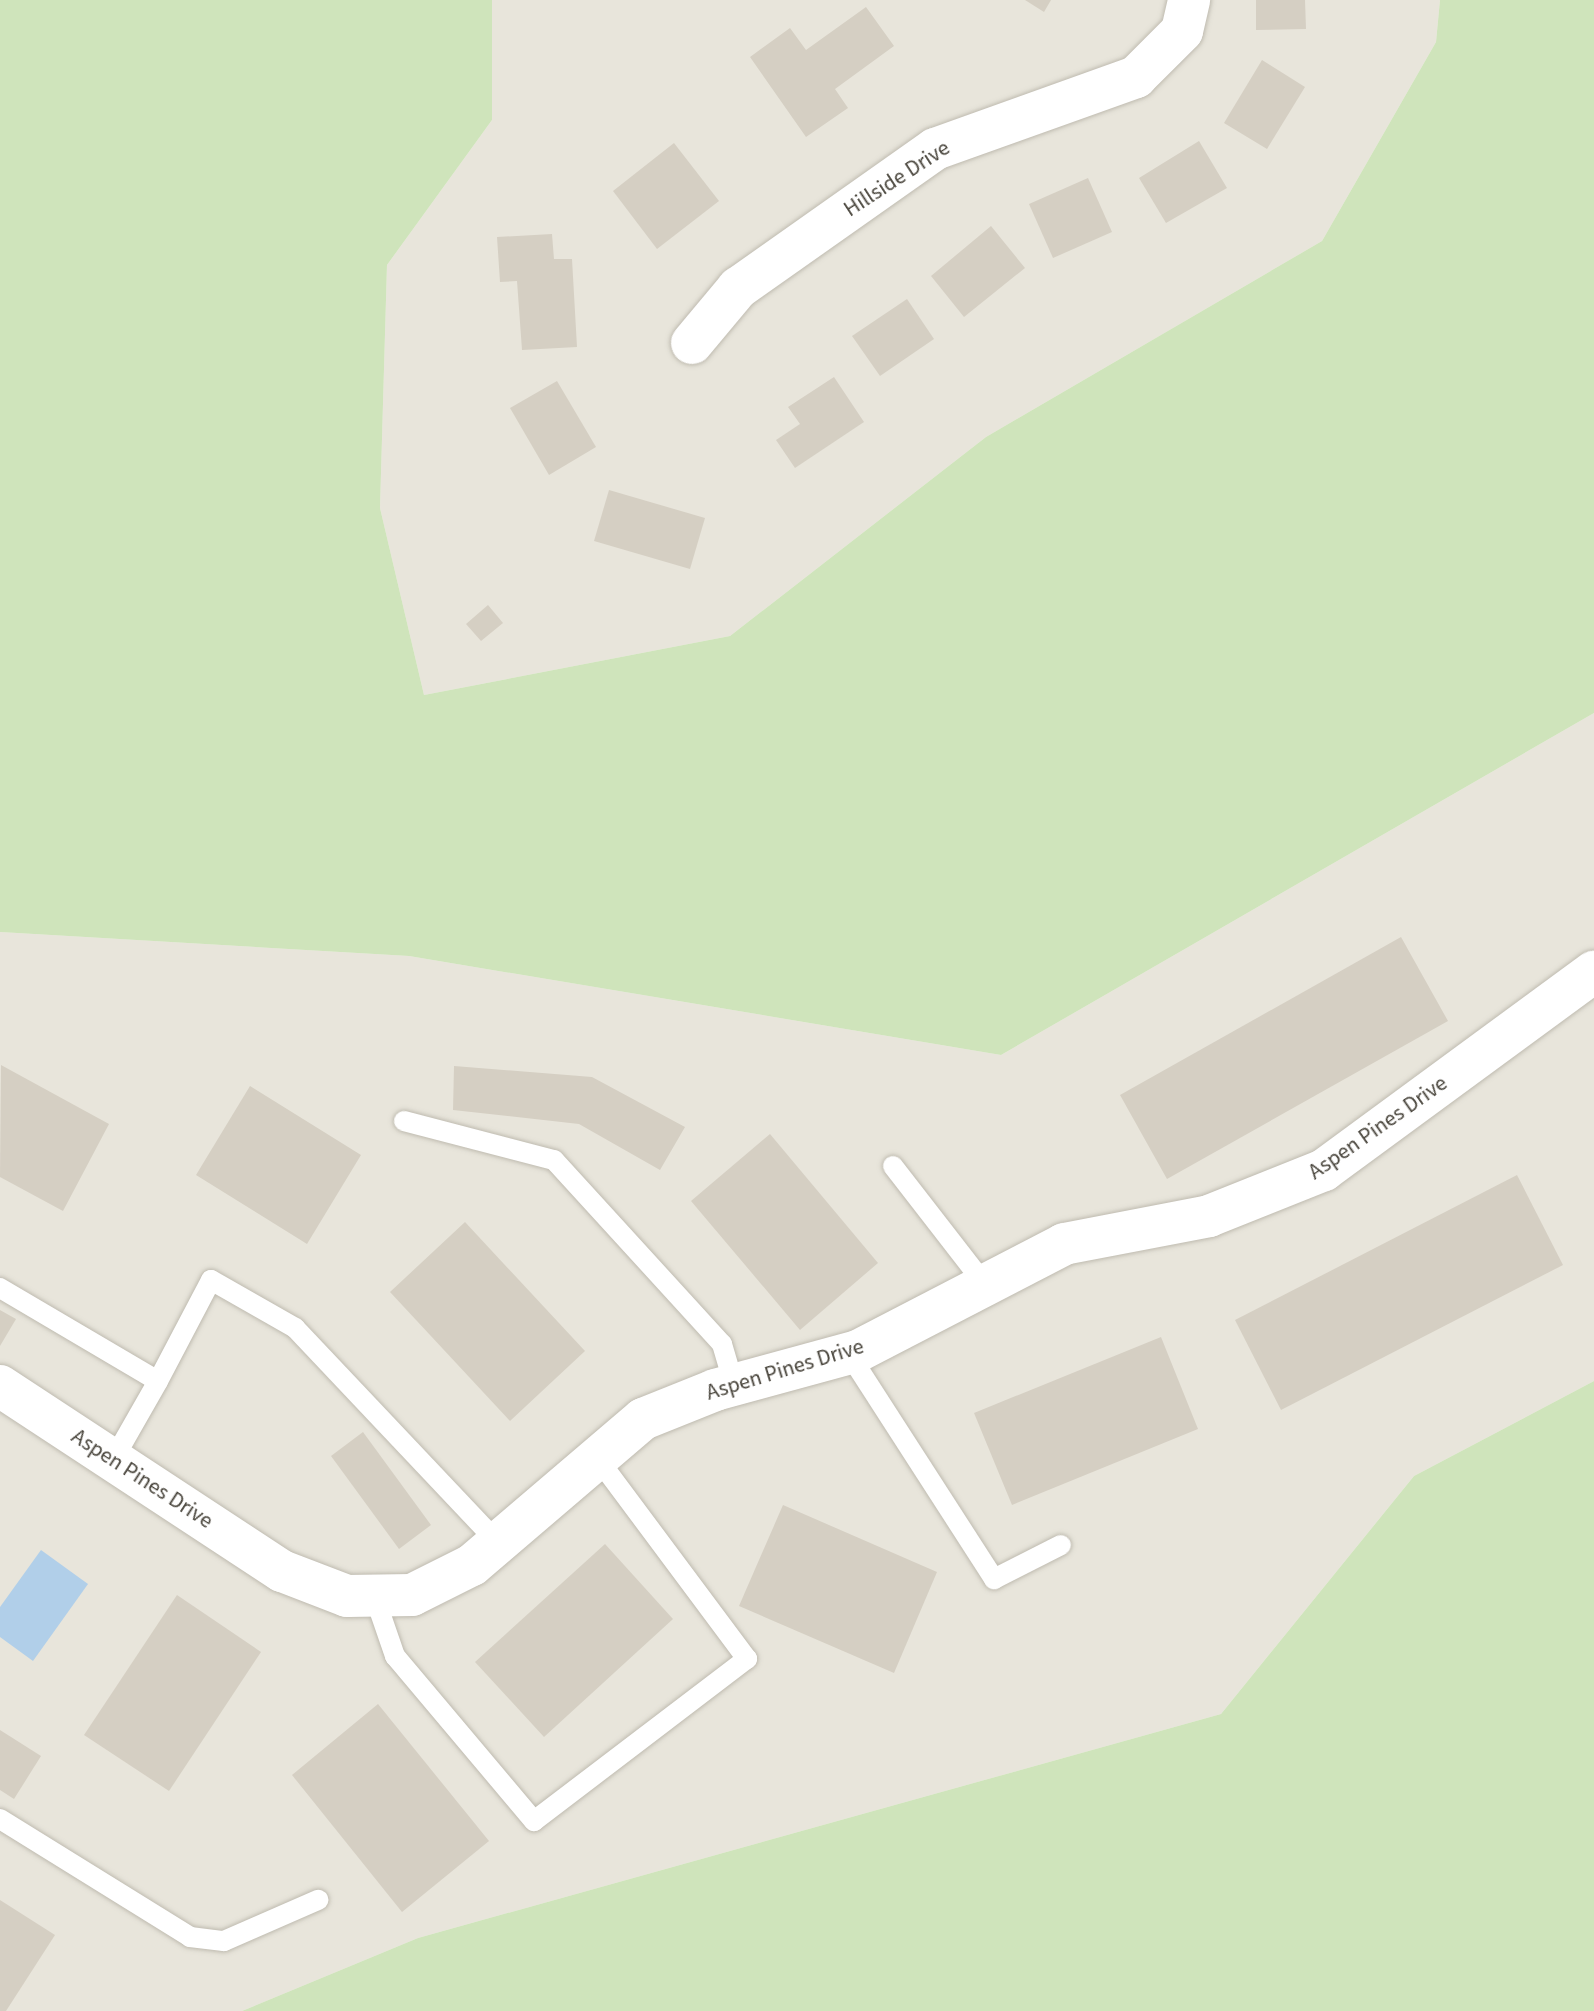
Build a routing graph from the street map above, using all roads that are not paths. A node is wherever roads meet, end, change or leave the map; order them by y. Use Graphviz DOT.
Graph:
graph roads {
  1 [pos="1189,0"];
  2 [pos="692,343"];
  3 [pos="1594,972"];
  4 [pos="404,1121"];
  5 [pos="893,1166"];
  6 [pos="983,1282"];
  7 [pos="0,1288"];
  8 [pos="849,1354"];
  9 [pos="158,1381"];
  10 [pos="734,1385"];
  11 [pos="0,1386"];
  12 [pos="595,1455"];
  13 [pos="113,1460"];
  14 [pos="498,1543"];
  15 [pos="1061,1545"];
  16 [pos="374,1595"];
  17 [pos="0,1819"];
  18 [pos="318,1900"];
  1 -- 2 [label="street, Hillside Drive"];
  3 -- 6 [label="street, Aspen Pines Drive"];
  4 -- 10 [label="lane"];
  5 -- 6 [label="lane"];
  6 -- 8 [label="street, Aspen Pines Drive"];
  7 -- 9 [label="lane"];
  8 -- 10 [label="street, Aspen Pines Drive"];
  8 -- 15 [label="lane"];
  9 -- 13 [label="lane"];
  9 -- 14 [label="lane"];
  10 -- 12 [label="street, Aspen Pines Drive"];
  11 -- 13 [label="street, Aspen Pines Drive"];
  12 -- 14 [label="street, Aspen Pines Drive"];
  12 -- 16 [label="lane"];
  13 -- 16 [label="street, Aspen Pines Drive"];
  14 -- 16 [label="street, Aspen Pines Drive"];
  17 -- 18 [label="lane"];
}
